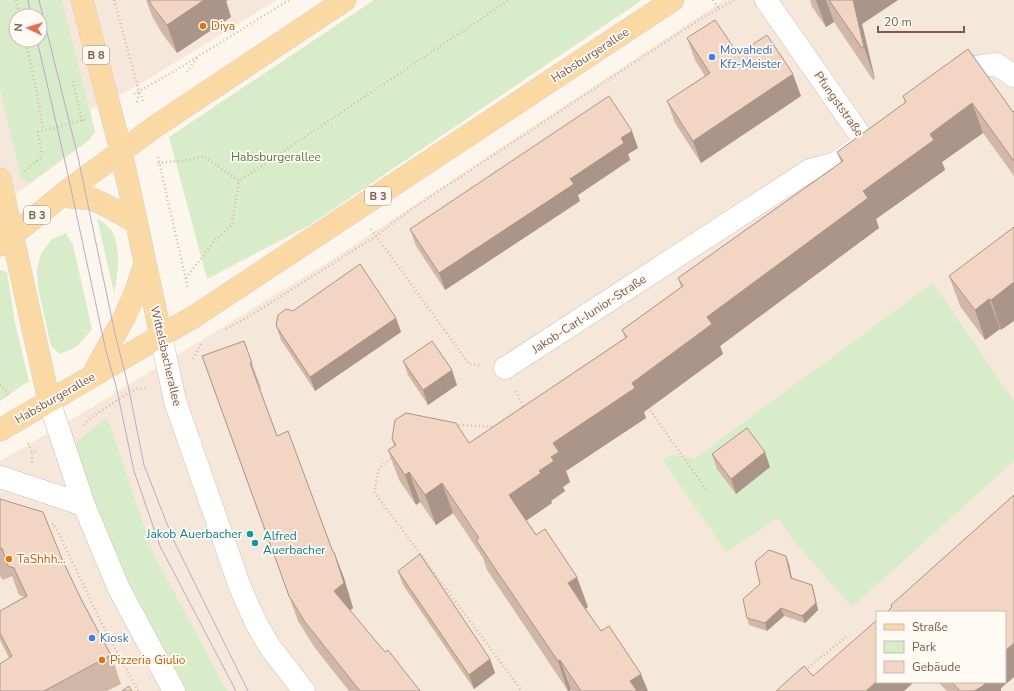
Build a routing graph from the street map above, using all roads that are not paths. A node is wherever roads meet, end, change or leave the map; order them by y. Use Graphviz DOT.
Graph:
graph roads {
  1 [pos="82,0"];
  2 [pos="345,0"];
  3 [pos="673,0"];
  4 [pos="766,0"];
  5 [pos="1014,76"];
  6 [pos="936,91"];
  7 [pos="871,138"];
  8 [pos="121,151"];
  9 [pos="1,184"];
  10 [pos="60,196"];
  11 [pos="136,222"];
  12 [pos="6,239"];
  13 [pos="145,264"];
  14 [pos="161,336"];
  15 [pos="506,368"];
  16 [pos="92,376"];
  17 [pos="49,401"];
  18 [pos="0,430"];
  19 [pos="0,477"];
  20 [pos="84,505"];
  21 [pos="174,691"];
  22 [pos="304,691"];
  1 -- 8 [label="main road, Wittelsbacherallee / B 8"];
  2 -- 8 [label="main road, B 3"];
  3 -- 14 [label="main road, Habsburgerallee / B 3"];
  4 -- 7 [label="street, Pfungststraße"];
  5 -- 6 [label="street"];
  7 -- 15 [label="street, Jakob-Carl-Junior-Straße"];
  8 -- 10 [label="main road, B 3"];
  8 -- 11 [label="main road, Wittelsbacherallee / B 8"];
  9 -- 12 [label="main road"];
  10 -- 11 [label="main road"];
  10 -- 12 [label="main road, B 3"];
  11 -- 13 [label="main road, Wittelsbacherallee / B 8"];
  12 -- 17 [label="main road"];
  13 -- 14 [label="main road, Wittelsbacherallee / B 8"];
  13 -- 16 [label="main road"];
  14 -- 16 [label="main road, Habsburgerallee / B 3"];
  14 -- 22 [label="street, Wittelsbacherallee"];
  16 -- 17 [label="main road, Habsburgerallee / B 3"];
  17 -- 18 [label="main road, Habsburgerallee / B 3"];
  17 -- 20 [label="street"];
  19 -- 20 [label="street"];
  20 -- 21 [label="street"];
}
